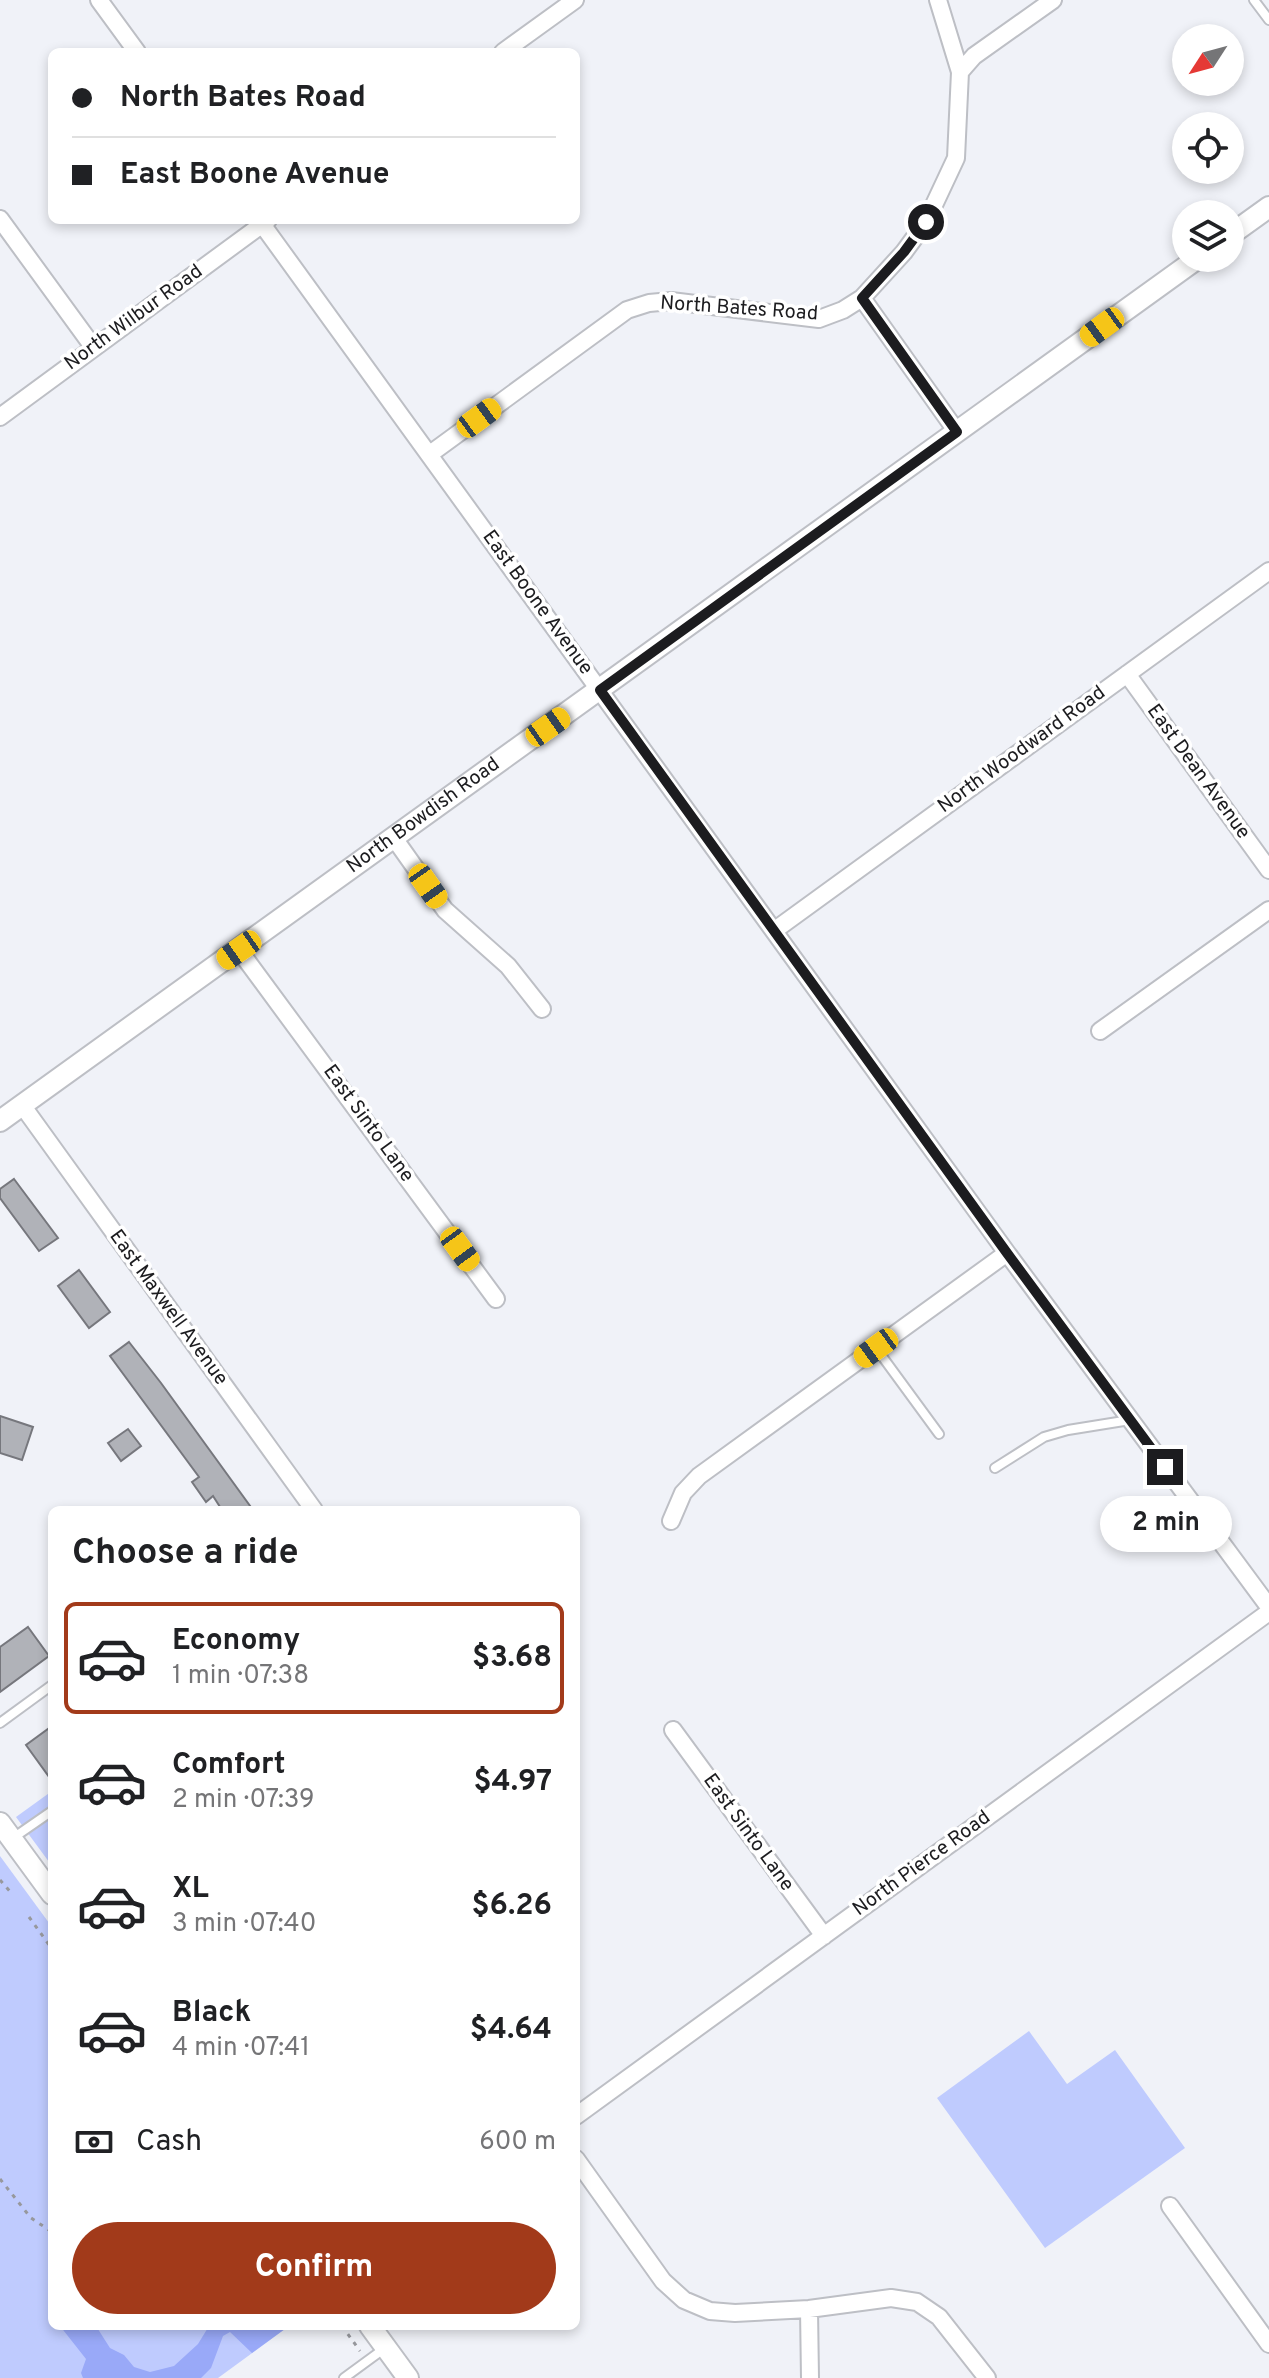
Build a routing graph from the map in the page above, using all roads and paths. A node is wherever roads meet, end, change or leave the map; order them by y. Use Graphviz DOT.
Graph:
graph roads {
  1 [pos="99,0"];
  2 [pos="575,0"];
  3 [pos="938,0"];
  4 [pos="1053,0"];
  5 [pos="1254,0"];
  6 [pos="1269,20"];
  7 [pos="134,48"];
  8 [pos="509,48"];
  9 [pos="960,72"];
  10 [pos="1269,207"];
  11 [pos="0,219"];
  12 [pos="260,224"];
  13 [pos="264,224"];
  14 [pos="1244,225"];
  15 [pos="1179,272"];
  16 [pos="862,298"];
  17 [pos="94,348"];
  18 [pos="0,417"];
  19 [pos="957,432"];
  20 [pos="430,454"];
  21 [pos="1269,571"];
  22 [pos="1127,674"];
  23 [pos="600,690"];
  24 [pos="394,838"];
  25 [pos="1269,870"];
  26 [pos="1269,910"];
  27 [pos="775,930"];
  28 [pos="239,950"];
  29 [pos="542,1009"];
  30 [pos="1100,1031"];
  31 [pos="22,1105"];
  32 [pos="0,1121"];
  33 [pos="1007,1253"];
  34 [pos="496,1299"];
  35 [pos="876,1348"];
  36 [pos="1131,1420"];
  37 [pos="939,1434"];
  38 [pos="995,1468"];
  39 [pos="311,1506"];
  40 [pos="671,1521"];
  41 [pos="1269,1610"];
  42 [pos="48,1688"];
  43 [pos="0,1723"];
  44 [pos="673,1730"];
  45 [pos="48,1813"];
  46 [pos="6,1831"];
  47 [pos="0,1880"];
  48 [pos="48,1889"];
  49 [pos="13,1895"];
  50 [pos="29,1917"];
  51 [pos="824,1936"];
  52 [pos="48,1943"];
  53 [pos="580,2113"];
  54 [pos="580,2165"];
  55 [pos="0,2179"];
  56 [pos="1170,2206"];
  57 [pos="48,2229"];
  58 [pos="809,2309"];
  59 [pos="345,2330"];
  60 [pos="373,2330"];
  61 [pos="1269,2344"];
  62 [pos="385,2347"];
  63 [pos="367,2361"];
  64 [pos="344,2378"];
  65 [pos="408,2378"];
  66 [pos="810,2378"];
  67 [pos="987,2378"];
  1 -- 7 [label="street"];
  2 -- 8 [label="street"];
  3 -- 9 [label="street, North Bates Road"];
  4 -- 9 [label="street"];
  5 -- 6 [label="lane"];
  9 -- 16 [label="street, North Bates Road"];
  10 -- 14 [label="street"];
  11 -- 17 [label="street"];
  12 -- 17 [label="street, North Wilbur Road"];
  13 -- 20 [label="street, East Boone Avenue"];
  15 -- 19 [label="street, North Bowdish Road"];
  16 -- 19 [label="street"];
  16 -- 20 [label="street, North Bates Road"];
  17 -- 18 [label="street, North Wilbur Road"];
  19 -- 23 [label="street, North Bowdish Road"];
  20 -- 23 [label="street, East Boone Avenue"];
  21 -- 22 [label="street, North Woodward Road"];
  22 -- 25 [label="street, East Dean Avenue"];
  22 -- 27 [label="street, North Woodward Road"];
  23 -- 24 [label="street, North Bowdish Road"];
  23 -- 27 [label="street, East Boone Avenue"];
  24 -- 28 [label="street, North Bowdish Road"];
  24 -- 29 [label="street"];
  26 -- 30 [label="street"];
  27 -- 33 [label="street, East Boone Avenue"];
  28 -- 31 [label="street, North Bowdish Road"];
  28 -- 34 [label="street, East Sinto Lane"];
  31 -- 32 [label="street, North Bowdish Road"];
  31 -- 39 [label="street, East Maxwell Avenue"];
  33 -- 35 [label="street"];
  33 -- 36 [label="street, East Boone Avenue"];
  35 -- 37 [label="lane"];
  35 -- 40 [label="street"];
  36 -- 38 [label="lane"];
  36 -- 41 [label="street, East Boone Avenue"];
  41 -- 51 [label="street, North Pierce Road"];
  42 -- 43 [label="lane"];
  44 -- 51 [label="street, East Sinto Lane"];
  45 -- 46 [label="lane"];
  46 -- 48 [label="street"];
  47 -- 49 [label="path"];
  50 -- 52 [label="path"];
  51 -- 53 [label="street, North Pierce Road"];
  54 -- 58 [label="street"];
  55 -- 57 [label="path"];
  56 -- 61 [label="street"];
  58 -- 66 [label="street"];
  58 -- 67 [label="street"];
  59 -- 63 [label="path"];
  60 -- 62 [label="street"];
  62 -- 63 [label="lane"];
  62 -- 65 [label="street"];
  63 -- 64 [label="lane"];
}
